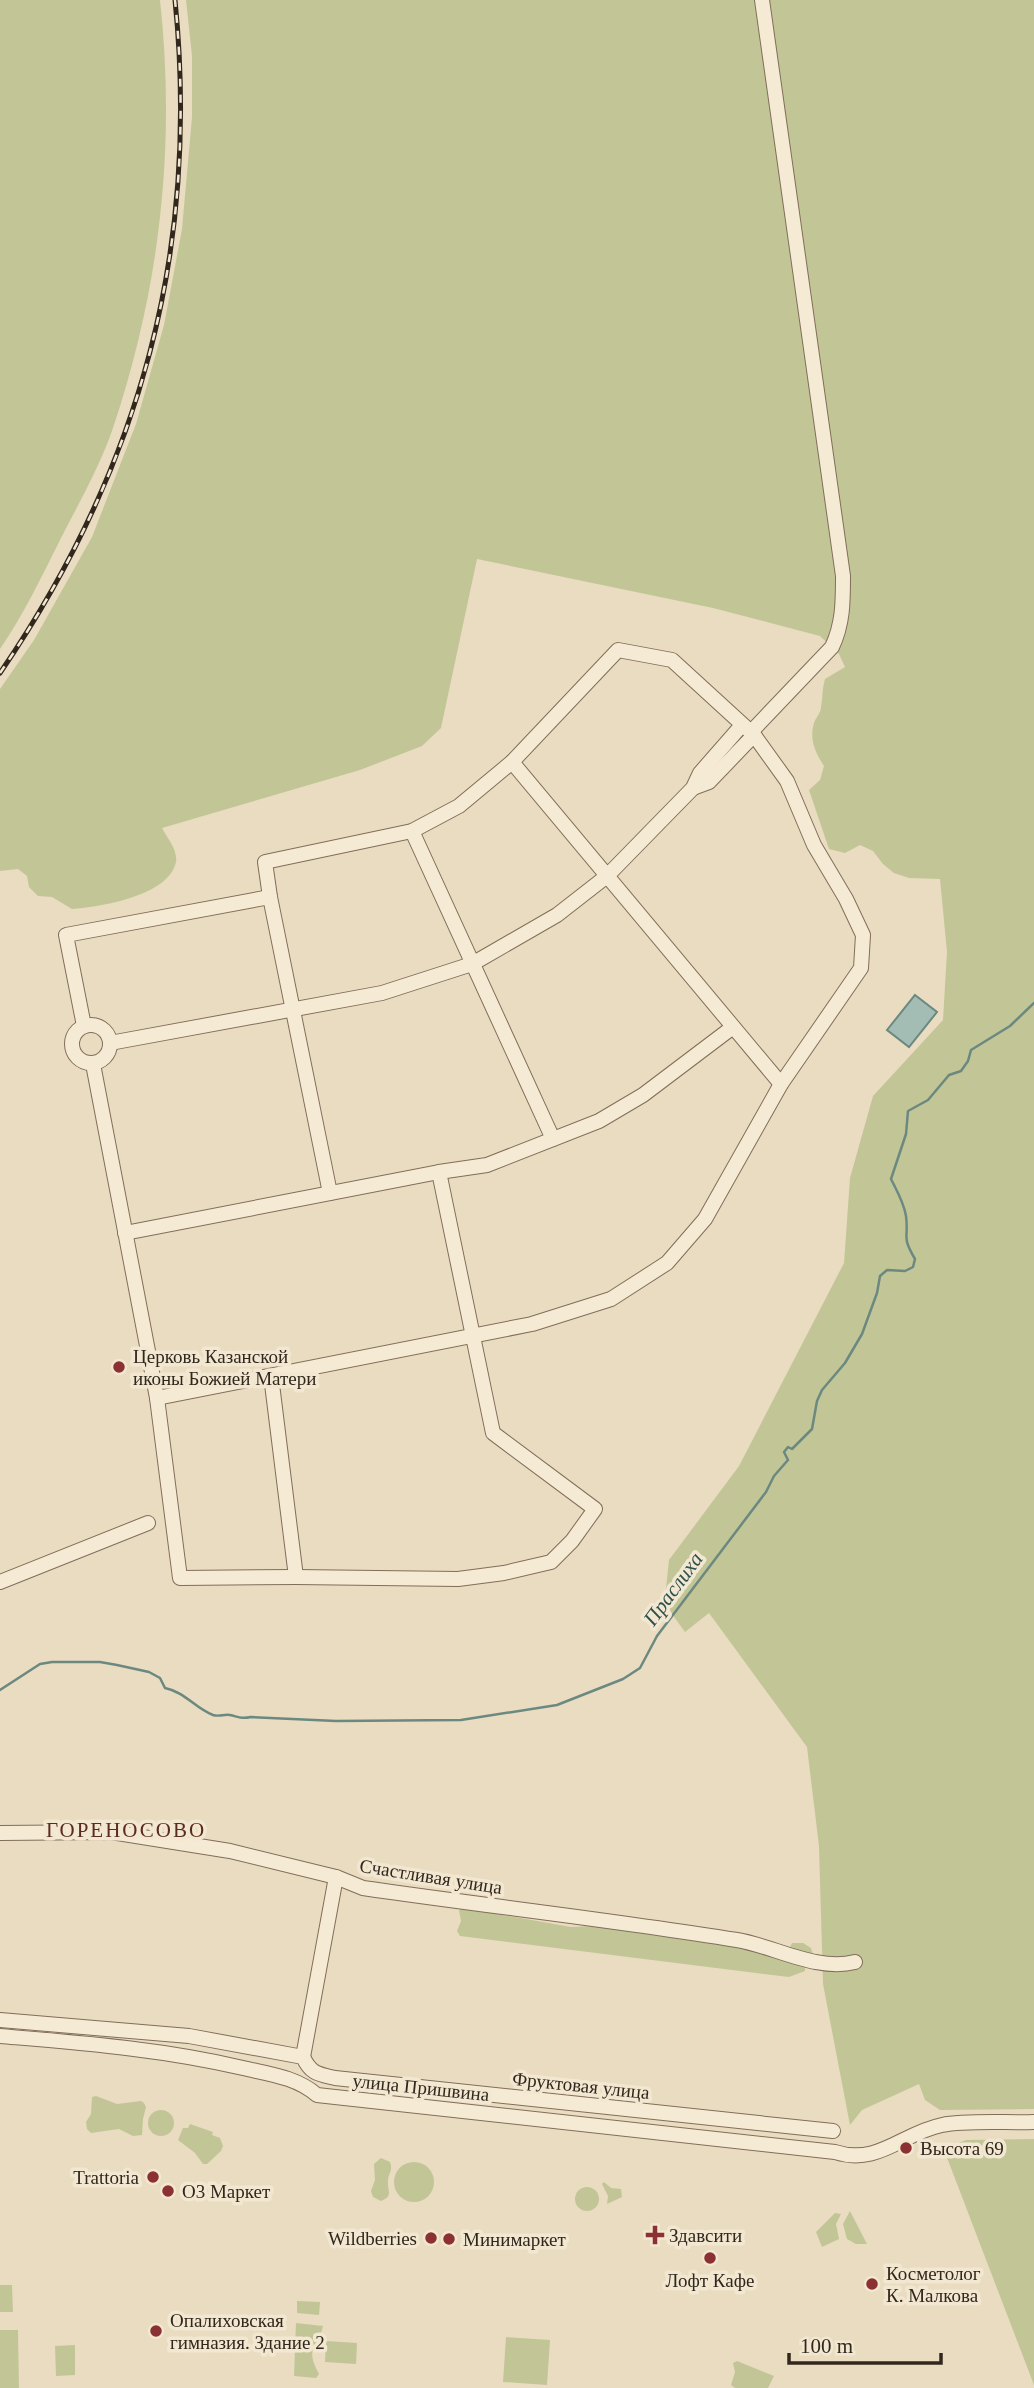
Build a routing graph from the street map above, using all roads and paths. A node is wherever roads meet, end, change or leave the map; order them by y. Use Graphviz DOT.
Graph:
graph roads {
  1 [pos="762,0"];
  2 [pos="749,731"];
  3 [pos="512,762"];
  4 [pos="412,831"];
  5 [pos="607,876"];
  6 [pos="270,897"];
  7 [pos="472,964"];
  8 [pos="292,1009"];
  9 [pos="84,1026"];
  10 [pos="733,1027"];
  11 [pos="110,1043"];
  12 [pos="93,1064"];
  13 [pos="780,1084"];
  14 [pos="553,1139"];
  15 [pos="439,1172"];
  16 [pos="330,1193"];
  17 [pos="125,1233"];
  18 [pos="472,1334"];
  19 [pos="271,1376"];
  20 [pos="158,1398"];
  21 [pos="148,1523"];
  22 [pos="296,1577"];
  23 [pos="0,1582"];
  24 [pos="0,1833"];
  25 [pos="336,1877"];
  26 [pos="855,1962"];
  27 [pos="0,2020"];
  28 [pos="0,2036"];
  29 [pos="303,2057"];
  30 [pos="1034,2122"];
  31 [pos="833,2131"];
  1 -- 2 [label="street"];
  2 -- 3 [label="street"];
  2 -- 5 [label="street"];
  2 -- 13 [label="street"];
  3 -- 4 [label="street"];
  3 -- 5 [label="street"];
  4 -- 6 [label="street"];
  4 -- 7 [label="street"];
  5 -- 7 [label="street"];
  5 -- 10 [label="street"];
  6 -- 8 [label="street"];
  6 -- 9 [label="street"];
  7 -- 8 [label="street"];
  7 -- 14 [label="street"];
  8 -- 11 [label="street"];
  8 -- 16 [label="street"];
  9 -- 11 [label="street"];
  9 -- 12 [label="street"];
  10 -- 13 [label="street"];
  10 -- 14 [label="street"];
  11 -- 12 [label="street"];
  12 -- 17 [label="street"];
  13 -- 18 [label="street"];
  14 -- 15 [label="street"];
  15 -- 16 [label="street"];
  15 -- 18 [label="street"];
  16 -- 17 [label="street"];
  17 -- 20 [label="street"];
  18 -- 19 [label="street"];
  18 -- 22 [label="street"];
  19 -- 20 [label="street"];
  19 -- 22 [label="street"];
  20 -- 22 [label="street"];
  21 -- 23 [label="street"];
  24 -- 25 [label="street, Счастливая улица"];
  25 -- 26 [label="street, Счастливая улица"];
  25 -- 29 [label="street"];
  27 -- 29 [label="street, Фруктовая улица"];
  28 -- 30 [label="street, улица Пришвина"];
  29 -- 31 [label="street, Фруктовая улица"];
}
